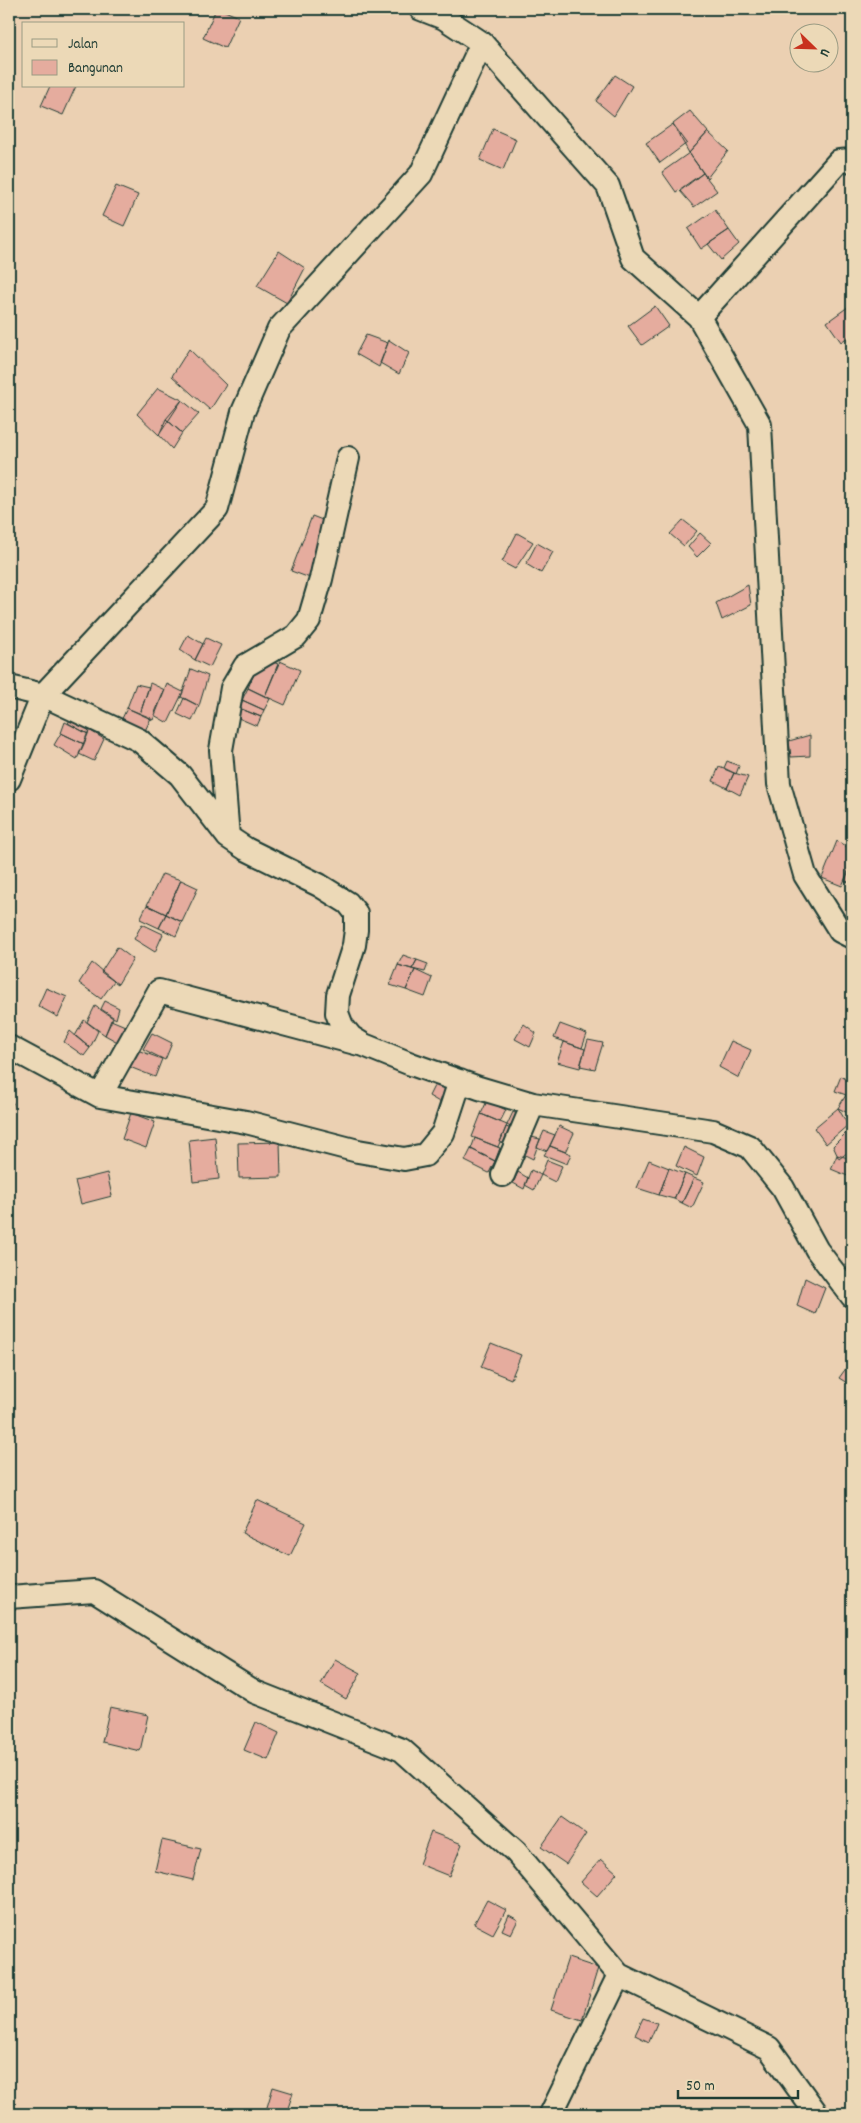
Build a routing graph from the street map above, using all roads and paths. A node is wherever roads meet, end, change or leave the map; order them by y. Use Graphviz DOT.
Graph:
graph roads {
  1 [pos="421,9"];
  2 [pos="482,43"];
  3 [pos="852,160"];
  4 [pos="699,316"];
  5 [pos="348,458"];
  6 [pos="9,687"];
  7 [pos="43,695"];
  8 [pos="9,779"];
  9 [pos="228,837"];
  10 [pos="852,937"];
  11 [pos="364,1045"];
  12 [pos="9,1047"];
  13 [pos="460,1081"];
  14 [pos="100,1096"];
  15 [pos="533,1104"];
  16 [pos="503,1175"];
  17 [pos="852,1296"];
  18 [pos="9,1597"];
  19 [pos="619,1975"];
  20 [pos="551,2114"];
  21 [pos="816,2114"];
  1 -- 2 [label="street"];
  2 -- 4 [label="street"];
  2 -- 7 [label="street"];
  3 -- 4 [label="street"];
  4 -- 10 [label="street"];
  5 -- 9 [label="street"];
  6 -- 7 [label="street"];
  7 -- 8 [label="street"];
  7 -- 9 [label="street"];
  9 -- 11 [label="street"];
  11 -- 13 [label="street"];
  11 -- 14 [label="street"];
  12 -- 14 [label="street"];
  13 -- 14 [label="street"];
  13 -- 15 [label="street"];
  15 -- 16 [label="street"];
  15 -- 17 [label="street"];
  18 -- 19 [label="street"];
  19 -- 20 [label="street"];
  19 -- 21 [label="street"];
}
